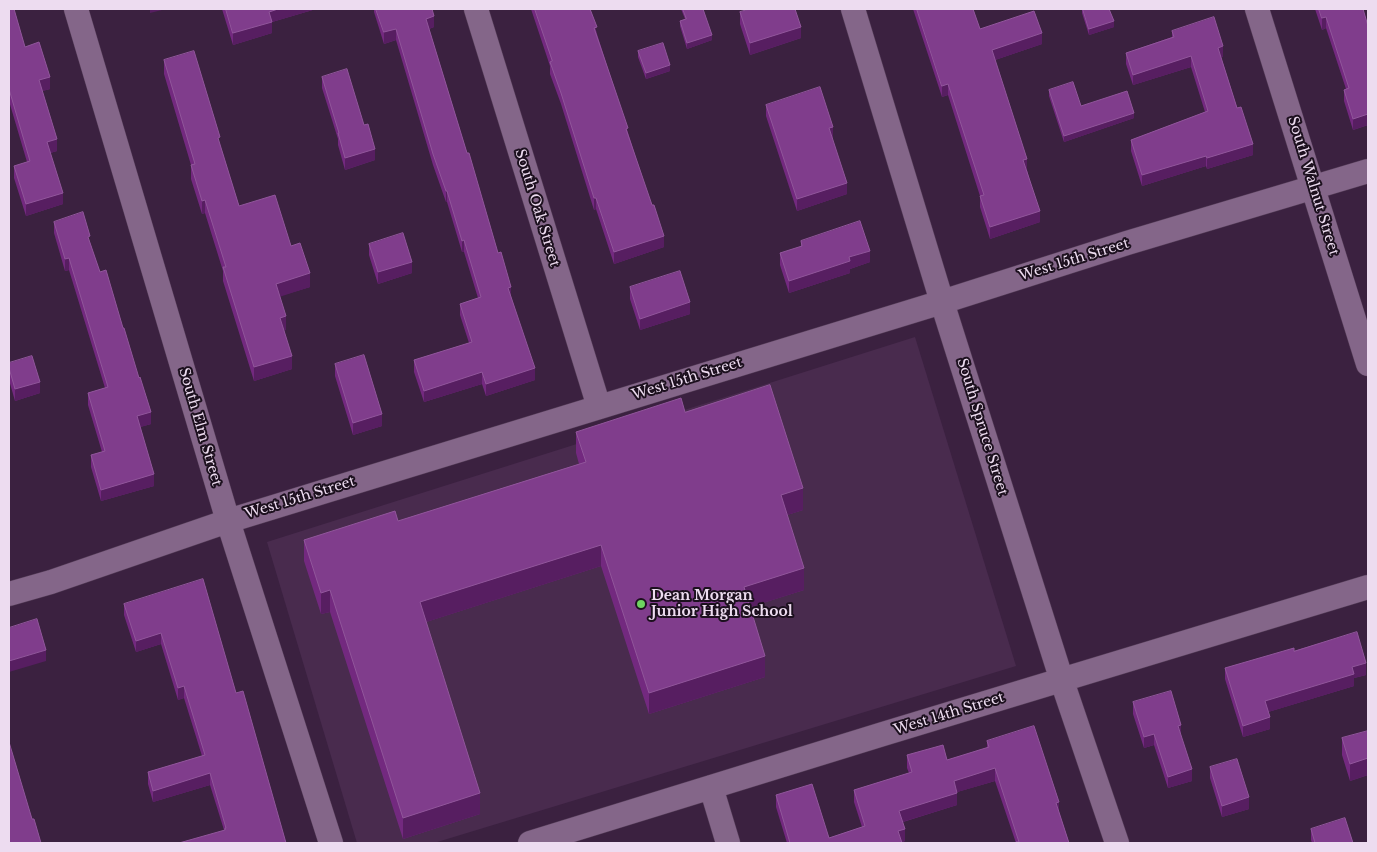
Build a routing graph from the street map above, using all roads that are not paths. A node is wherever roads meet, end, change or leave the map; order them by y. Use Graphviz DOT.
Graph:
graph roads {
  1 [pos="76,9"];
  2 [pos="476,9"];
  3 [pos="853,9"];
  4 [pos="1257,9"];
  5 [pos="1368,171"];
  6 [pos="1314,188"];
  7 [pos="942,302"];
  8 [pos="1368,364"];
  9 [pos="599,407"];
  10 [pos="228,520"];
  11 [pos="1368,586"];
  12 [pos="9,594"];
  13 [pos="1062,681"];
  14 [pos="711,787"];
  15 [pos="331,843"];
  16 [pos="530,843"];
  17 [pos="728,843"];
  18 [pos="1117,843"];
  1 -- 10 [label="street, South Elm Street"];
  2 -- 9 [label="street, South Oak Street"];
  3 -- 7 [label="street, South Spruce Street"];
  4 -- 6 [label="street, South Walnut Street"];
  5 -- 6 [label="street, West 15th Street"];
  6 -- 7 [label="street, West 15th Street"];
  6 -- 8 [label="street, South Walnut Street"];
  7 -- 9 [label="street, West 15th Street"];
  7 -- 13 [label="street, South Spruce Street"];
  9 -- 10 [label="street, West 15th Street"];
  10 -- 12 [label="street, West 15th Street"];
  10 -- 15 [label="street, South Elm Street"];
  11 -- 13 [label="street, West 14th Street"];
  13 -- 14 [label="street, West 14th Street"];
  13 -- 18 [label="street, South Spruce Street"];
  14 -- 16 [label="street, West 14th Street"];
  14 -- 17 [label="street"];
}
